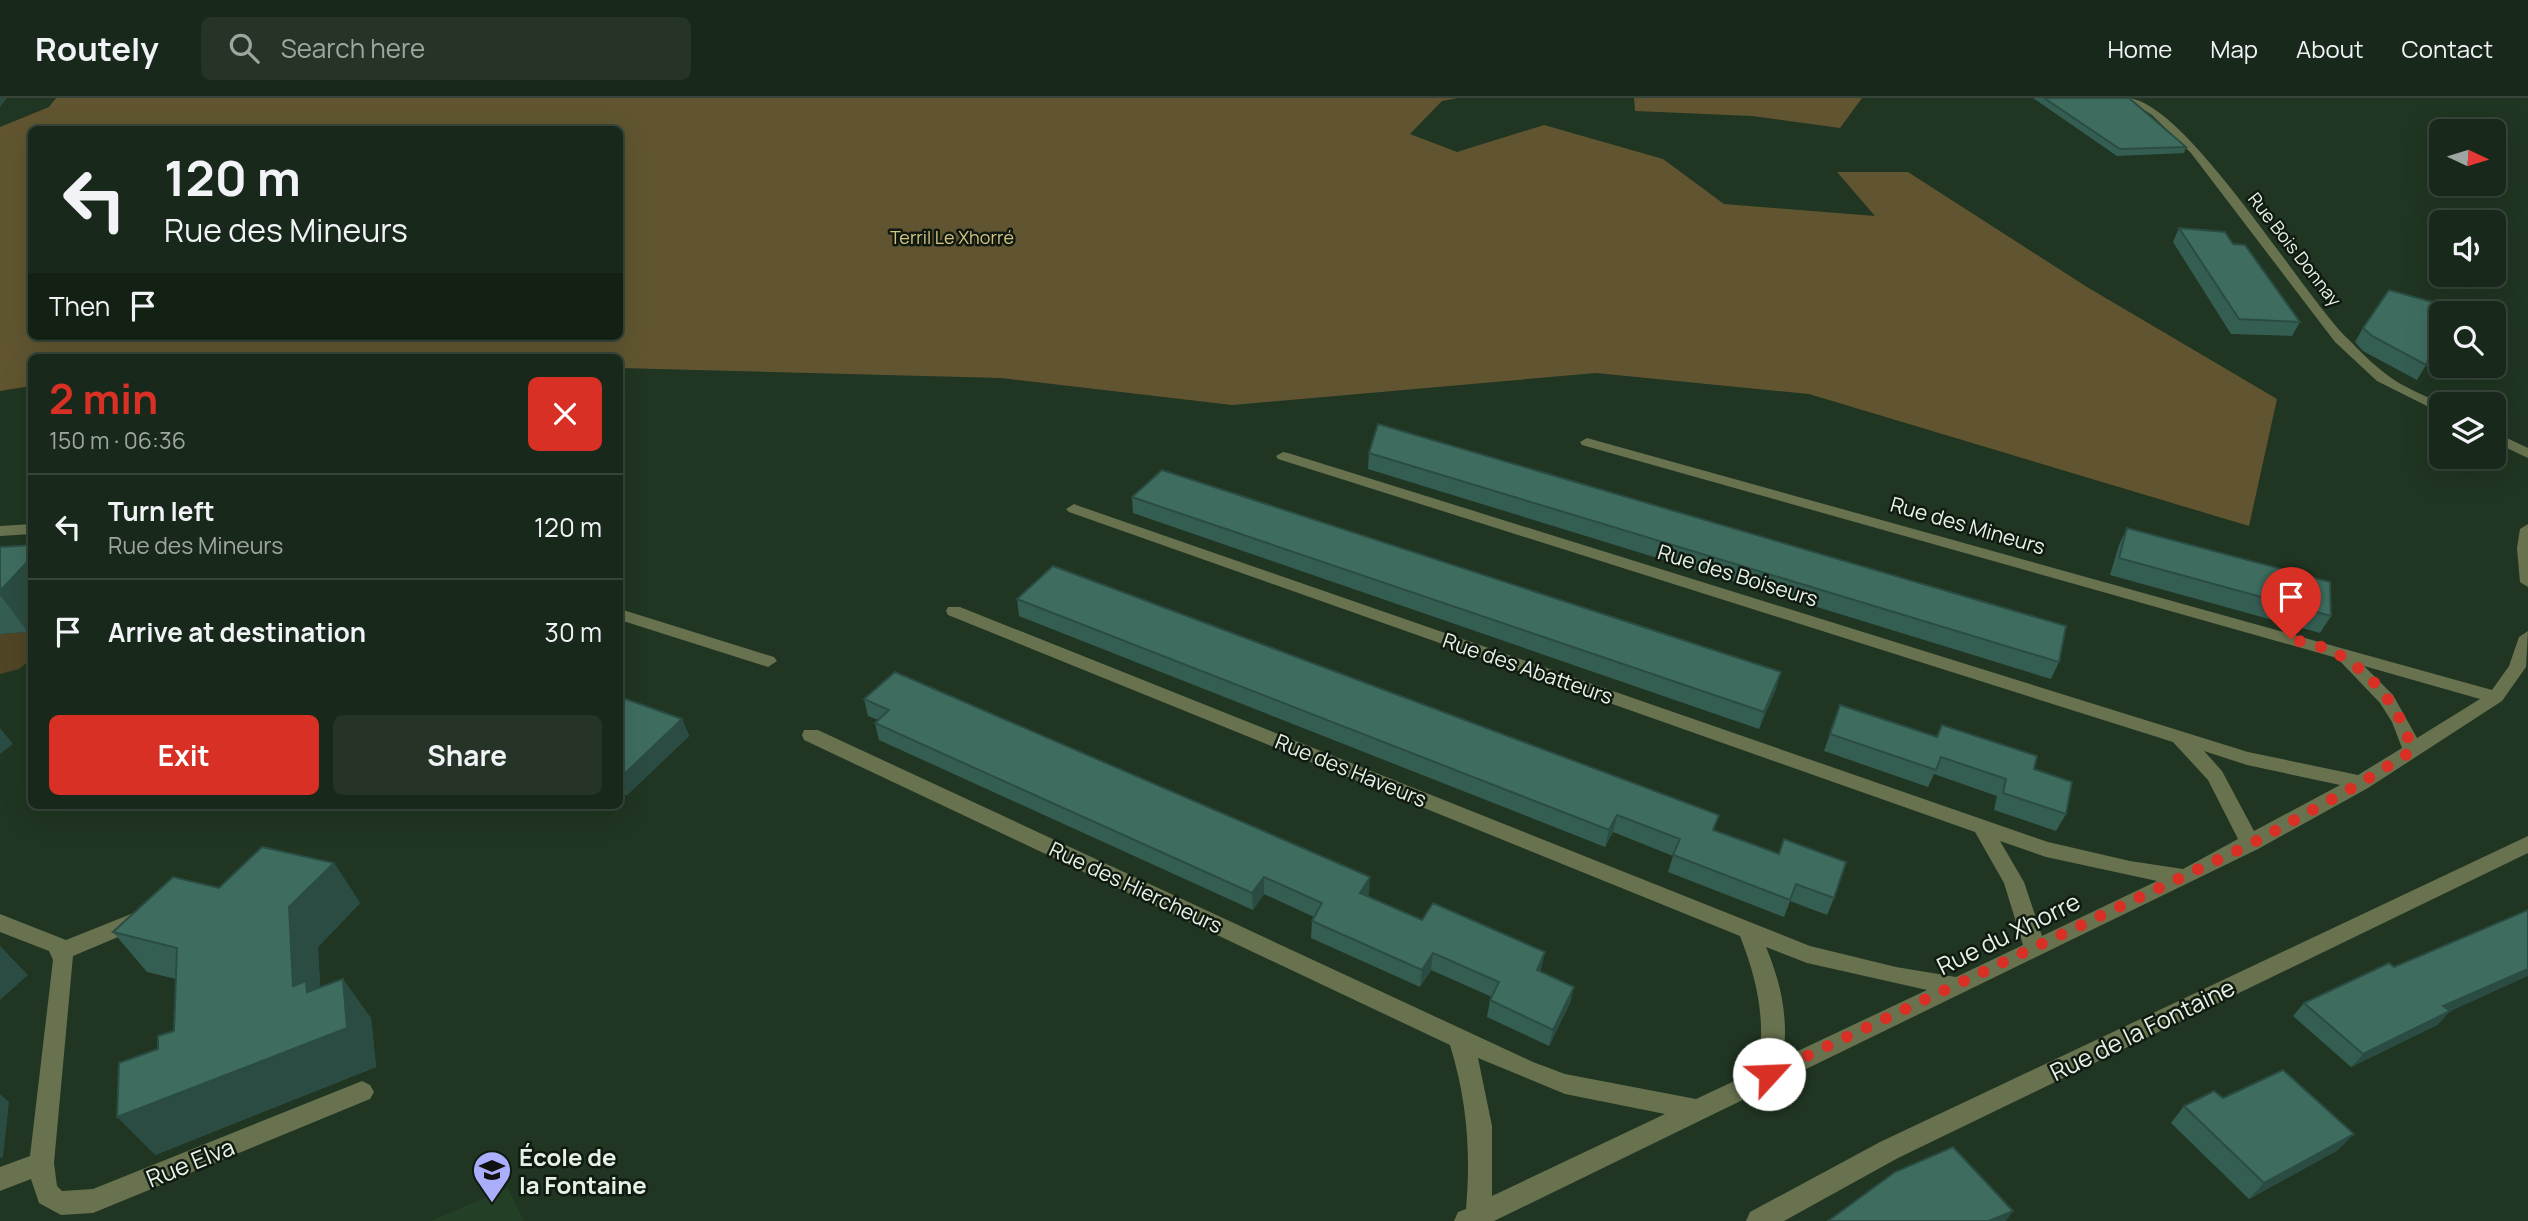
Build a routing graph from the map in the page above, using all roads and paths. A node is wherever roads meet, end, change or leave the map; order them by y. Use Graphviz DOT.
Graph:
graph roads {
  1 [pos="2131,98"];
  2 [pos="2429,403"];
  3 [pos="1587,442"];
  4 [pos="2506,442"];
  5 [pos="2528,454"];
  6 [pos="1283,456"];
  7 [pos="1074,509"];
  8 [pos="28,529"];
  9 [pos="2528,529"];
  10 [pos="0,531"];
  11 [pos="2528,582"];
  12 [pos="954,611"];
  13 [pos="623,615"];
  14 [pos="2528,637"];
  15 [pos="2336,652"];
  16 [pos="768,661"];
  17 [pos="2496,697"];
  18 [pos="811,735"];
  19 [pos="2180,737"];
  20 [pos="2412,751"];
  21 [pos="2361,783"];
  22 [pos="1982,827"];
  23 [pos="2251,844"];
  24 [pos="2528,844"];
  25 [pos="2185,877"];
  26 [pos="157,913"];
  27 [pos="0,923"];
  28 [pos="1748,930"];
  29 [pos="2035,949"];
  30 [pos="61,952"];
  31 [pos="1957,986"];
  32 [pos="1460,1039"];
  33 [pos="1769,1074"];
  34 [pos="362,1092"];
  35 [pos="1696,1110"];
  36 [pos="42,1163"];
  37 [pos="0,1179"];
  38 [pos="1472,1218"];
  39 [pos="1759,1221"];
  1 -- 2 [label="street, Rue Bois Donnay"];
  3 -- 15 [label="street, Rue des Mineurs"];
  4 -- 5 [label="street"];
  6 -- 19 [label="street, Rue des Boiseurs"];
  7 -- 22 [label="street, Rue des Abatteurs"];
  8 -- 10 [label="street"];
  9 -- 11 [label="street"];
  12 -- 28 [label="street, Rue des Haveurs"];
  13 -- 16 [label="street"];
  14 -- 17 [label="street, Rue du Xhorre"];
  15 -- 17 [label="street, Rue des Mineurs"];
  15 -- 20 [label="street, Rue des Mineurs"];
  17 -- 20 [label="street, Rue du Xhorre"];
  18 -- 32 [label="street, Rue des Hiercheurs"];
  19 -- 21 [label="street, Rue des Boiseurs"];
  19 -- 23 [label="street"];
  20 -- 21 [label="street, Rue du Xhorre"];
  21 -- 23 [label="street, Rue du Xhorre"];
  22 -- 25 [label="street, Rue des Abatteurs"];
  22 -- 29 [label="street"];
  23 -- 25 [label="street, Rue du Xhorre"];
  24 -- 39 [label="street, Rue de la Fontaine"];
  25 -- 29 [label="street, Rue du Xhorre"];
  26 -- 30 [label="street"];
  27 -- 30 [label="street"];
  28 -- 31 [label="street, Rue des Haveurs"];
  28 -- 33 [label="street"];
  29 -- 31 [label="street, Rue du Xhorre"];
  30 -- 36 [label="street, Rue Elva"];
  31 -- 33 [label="street, Rue du Xhorre"];
  32 -- 35 [label="street, Rue des Hiercheurs"];
  32 -- 38 [label="street"];
  33 -- 35 [label="street, Rue du Xhorre"];
  34 -- 36 [label="street, Rue Elva"];
  35 -- 38 [label="street, Rue du Xhorre"];
  36 -- 37 [label="street"];
}
